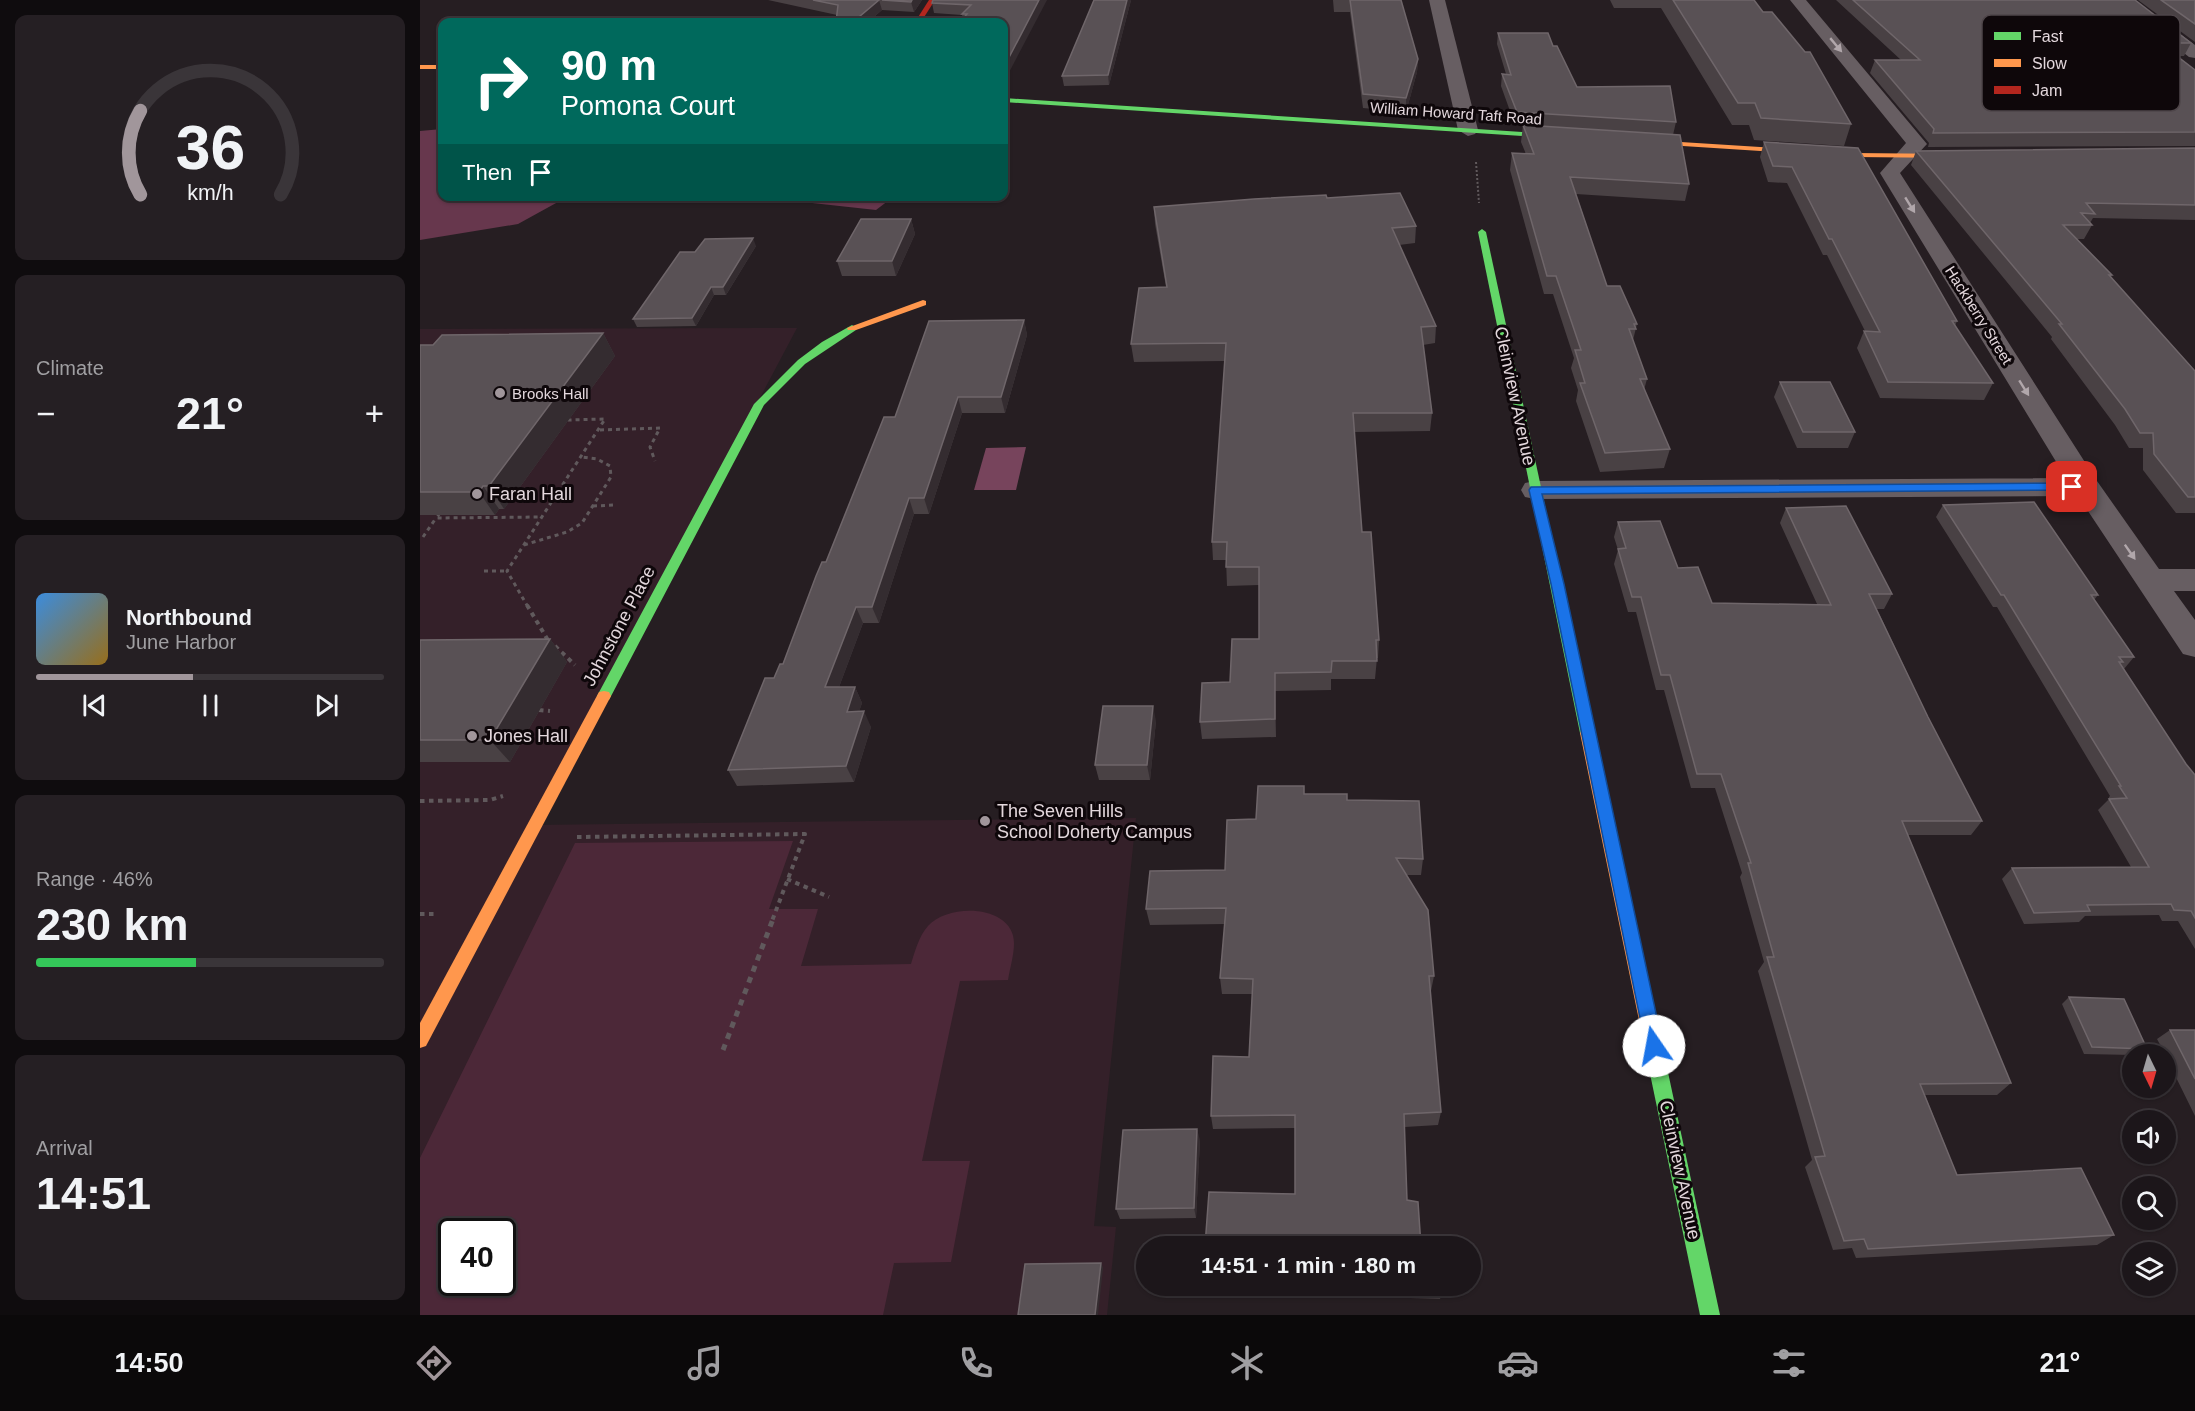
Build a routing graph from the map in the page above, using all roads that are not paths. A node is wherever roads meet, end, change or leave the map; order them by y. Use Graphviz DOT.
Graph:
graph roads {
  1 [pos="932,0"];
  2 [pos="1437,0"];
  3 [pos="1798,0"];
  4 [pos="2124,0"];
  5 [pos="2144,15"];
  6 [pos="921,18"];
  7 [pos="2180,42"];
  8 [pos="2195,53"];
  9 [pos="420,67"];
  10 [pos="438,67"];
  11 [pos="1008,100"];
  12 [pos="1468,130"];
  13 [pos="1585,138"];
  14 [pos="1620,140"];
  15 [pos="1903,156"];
  16 [pos="1971,156"];
  17 [pos="1482,232"];
  18 [pos="923,303"];
  19 [pos="2086,487"];
  20 [pos="1535,490"];
  21 [pos="2150,580"];
  22 [pos="2195,580"];
  23 [pos="2195,645"];
  24 [pos="420,1040"];
  25 [pos="1710,1315"];
  1 -- 6 [label="street"];
  2 -- 12 [label="street"];
  3 -- 15 [label="street, Hackberry Street, one-way"];
  4 -- 5 [label="street"];
  7 -- 8 [label="street"];
  9 -- 10 [label="street"];
  11 -- 12 [label="street, William Howard Taft Road"];
  12 -- 13 [label="street, William Howard Taft Road"];
  14 -- 15 [label="street"];
  15 -- 16 [label="street"];
  15 -- 19 [label="street, Hackberry Street, one-way"];
  17 -- 20 [label="street, Cleinview Avenue"];
  18 -- 24 [label="street, Johnstone Place"];
  19 -- 20 [label="street"];
  19 -- 21 [label="street, Hackberry Street, one-way"];
  20 -- 25 [label="street, Cleinview Avenue"];
  21 -- 22 [label="street"];
  21 -- 23 [label="street, Hackberry Street"];
}
